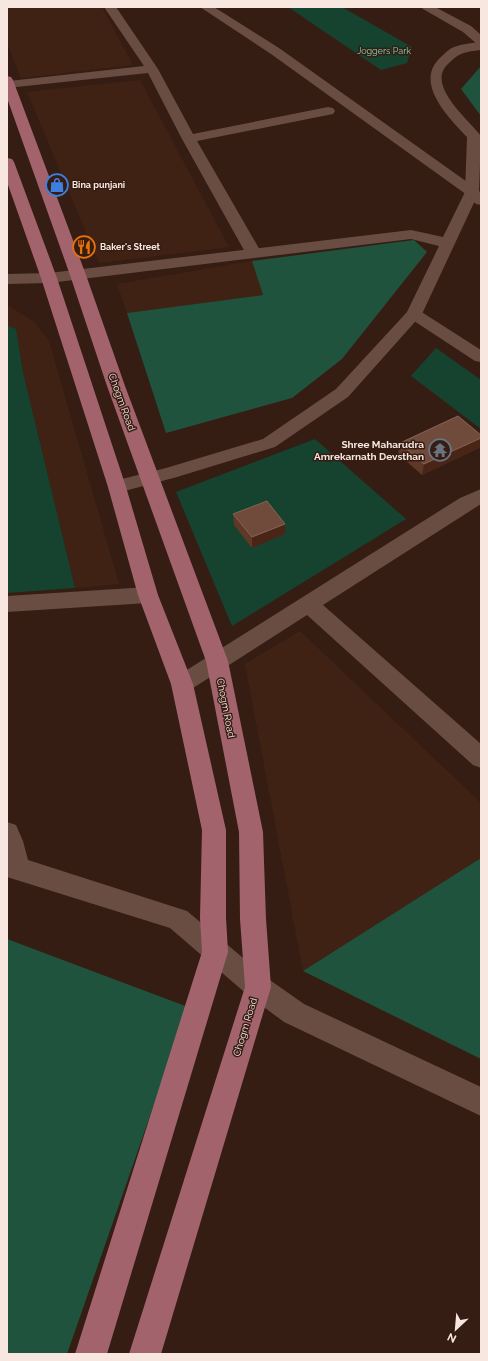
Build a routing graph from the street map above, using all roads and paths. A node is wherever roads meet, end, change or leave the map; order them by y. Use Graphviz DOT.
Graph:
graph roads {
  1 [pos="110,7"];
  2 [pos="206,7"];
  3 [pos="427,7"];
  4 [pos="481,41"];
  5 [pos="481,46"];
  6 [pos="152,69"];
  7 [pos="8,82"];
  8 [pos="328,111"];
  9 [pos="189,139"];
  10 [pos="7,162"];
  11 [pos="476,196"];
  12 [pos="447,243"];
  13 [pos="254,252"];
  14 [pos="78,275"];
  15 [pos="49,278"];
  16 [pos="7,279"];
  17 [pos="414,314"];
  18 [pos="481,357"];
  19 [pos="150,479"];
  20 [pos="117,487"];
  21 [pos="476,504"];
  22 [pos="148,595"];
  23 [pos="7,604"];
  24 [pos="308,604"];
  25 [pos="217,661"];
  26 [pos="182,684"];
  27 [pos="481,758"];
  28 [pos="7,833"];
  29 [pos="12,867"];
  30 [pos="215,952"];
  31 [pos="258,987"];
  32 [pos="481,1102"];
  33 [pos="91,1354"];
  34 [pos="145,1354"];
  1 -- 6 [label="street"];
  2 -- 11 [label="street"];
  3 -- 4 [label="street"];
  5 -- 11 [label="street"];
  6 -- 7 [label="street"];
  6 -- 9 [label="street"];
  7 -- 14 [label="main road, Chogm Road"];
  8 -- 9 [label="street"];
  9 -- 13 [label="street"];
  10 -- 15 [label="main road"];
  11 -- 12 [label="street"];
  12 -- 13 [label="street"];
  12 -- 17 [label="street"];
  13 -- 14 [label="street"];
  14 -- 15 [label="street"];
  14 -- 19 [label="main road, Chogm Road"];
  15 -- 16 [label="street"];
  15 -- 20 [label="main road"];
  17 -- 18 [label="street"];
  17 -- 19 [label="street"];
  19 -- 20 [label="street"];
  19 -- 25 [label="main road, Chogm Road"];
  20 -- 22 [label="main road"];
  21 -- 24 [label="street"];
  22 -- 23 [label="street"];
  22 -- 26 [label="main road"];
  24 -- 25 [label="street"];
  24 -- 27 [label="street"];
  25 -- 26 [label="street"];
  25 -- 31 [label="main road, Chogm Road"];
  26 -- 30 [label="main road"];
  28 -- 29 [label="street"];
  29 -- 30 [label="street"];
  30 -- 31 [label="street"];
  30 -- 33 [label="main road"];
  31 -- 32 [label="street"];
  31 -- 34 [label="main road, Chogm Road"];
}
